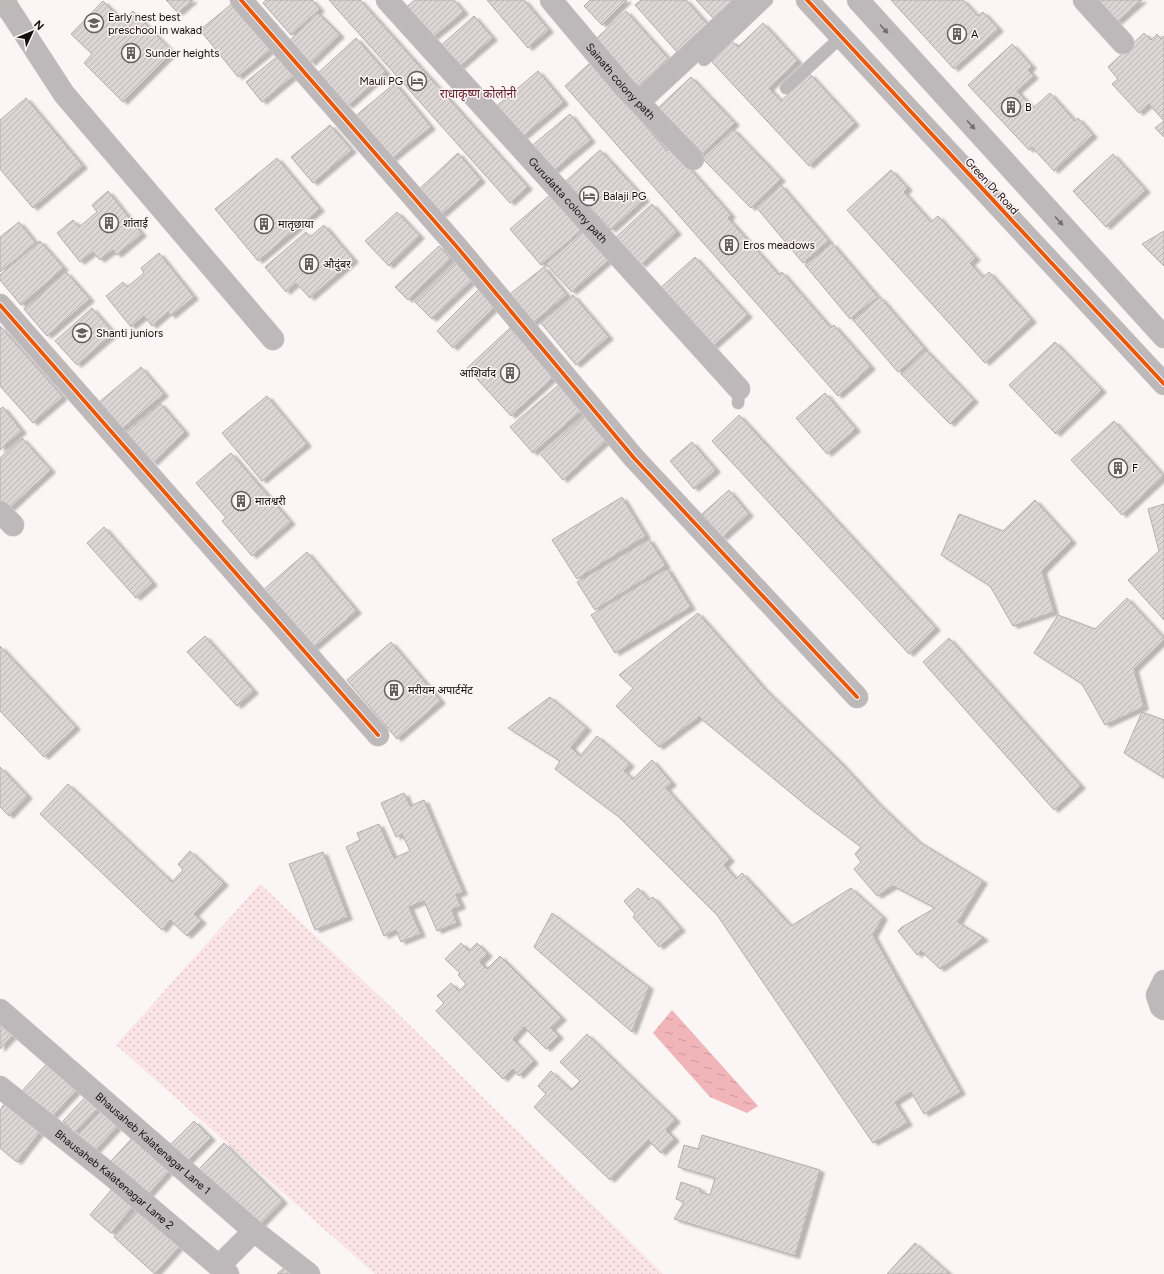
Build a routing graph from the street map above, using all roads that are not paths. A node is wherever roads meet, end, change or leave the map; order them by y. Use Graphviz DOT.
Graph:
graph roads {
  1 [pos="242,0"];
  2 [pos="387,0"];
  3 [pos="551,0"];
  4 [pos="749,0"];
  5 [pos="767,0"];
  6 [pos="807,0"];
  7 [pos="858,0"];
  8 [pos="1084,0"];
  9 [pos="3,2"];
  10 [pos="841,37"];
  11 [pos="1123,43"];
  12 [pos="704,60"];
  13 [pos="786,88"];
  14 [pos="639,102"];
  15 [pos="693,159"];
  16 [pos="0,305"];
  17 [pos="1160,332"];
  18 [pos="273,339"];
  19 [pos="1131,349"];
  20 [pos="1164,384"];
  21 [pos="738,396"];
  22 [pos="857,697"];
  23 [pos="378,735"];
  24 [pos="1164,981"];
  25 [pos="0,1010"];
  26 [pos="1164,1010"];
  27 [pos="0,1086"];
  28 [pos="254,1231"];
  29 [pos="223,1270"];
  30 [pos="309,1274"];
  1 -- 22 [label="street"];
  2 -- 21 [label="street, Gurudatta colony path"];
  3 -- 14 [label="street, Sainath colony path"];
  4 -- 14 [label="street"];
  5 -- 12 [label="lane"];
  6 -- 10 [label="street, Green Dr Road"];
  7 -- 17 [label="street, one-way"];
  8 -- 11 [label="street"];
  9 -- 18 [label="street"];
  10 -- 13 [label="lane"];
  10 -- 19 [label="street, Green Dr Road"];
  14 -- 15 [label="street, Sainath colony path"];
  16 -- 23 [label="street"];
  17 -- 19 [label="street"];
  19 -- 20 [label="street, Green Dr Road"];
  24 -- 26 [label="street"];
  25 -- 28 [label="street, Bhausaheb Kalatenagar Lane 1"];
  27 -- 29 [label="street, Bhausaheb Kalatenagar Lane 2"];
  28 -- 29 [label="street"];
  28 -- 30 [label="street, Bhausaheb Kalatenagar Lane 1"];
}
